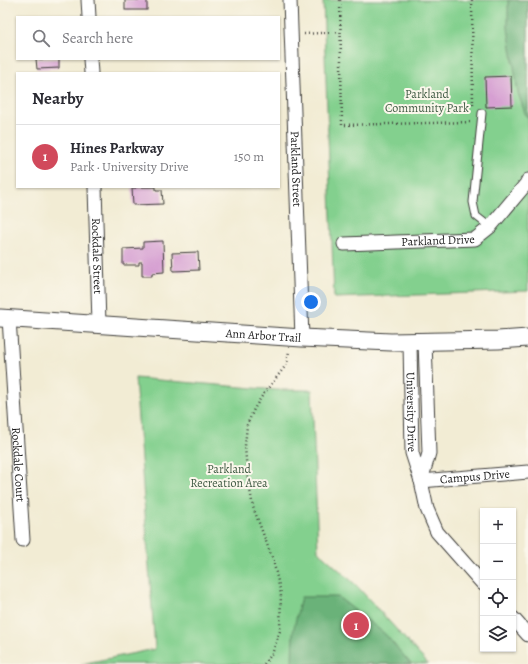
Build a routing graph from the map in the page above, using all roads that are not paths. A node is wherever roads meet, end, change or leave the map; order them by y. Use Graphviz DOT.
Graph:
graph roads {
  1 [pos="88,0"];
  2 [pos="290,0"];
  3 [pos="89,16"];
  4 [pos="90,60"];
  5 [pos="91,72"];
  6 [pos="482,113"];
  7 [pos="528,180"];
  8 [pos="95,188"];
  9 [pos="490,227"];
  10 [pos="344,244"];
  11 [pos="4,318"];
  12 [pos="99,324"];
  13 [pos="528,338"];
  14 [pos="418,342"];
  15 [pos="296,343"];
  16 [pos="528,472"];
  17 [pos="421,481"];
  18 [pos="23,540"];
  19 [pos="480,581"];
  20 [pos="516,621"];
  21 [pos="528,635"];
  1 -- 3 [label="street"];
  2 -- 15 [label="street, Parkland Street"];
  4 -- 5 [label="street"];
  6 -- 9 [label="lane"];
  7 -- 9 [label="street, Parkland Drive"];
  8 -- 12 [label="street, Rockdale Street"];
  9 -- 10 [label="street, Parkland Drive"];
  11 -- 12 [label="street, Ann Arbor Trail"];
  11 -- 18 [label="street, Rockdale Court"];
  12 -- 15 [label="street, Ann Arbor Trail"];
  13 -- 14 [label="street, Ann Arbor Trail"];
  14 -- 15 [label="street, Ann Arbor Trail"];
  14 -- 17 [label="street, University Drive"];
  16 -- 17 [label="street, Campus Drive"];
  17 -- 19 [label="street, University Drive"];
  20 -- 21 [label="street"];
}
